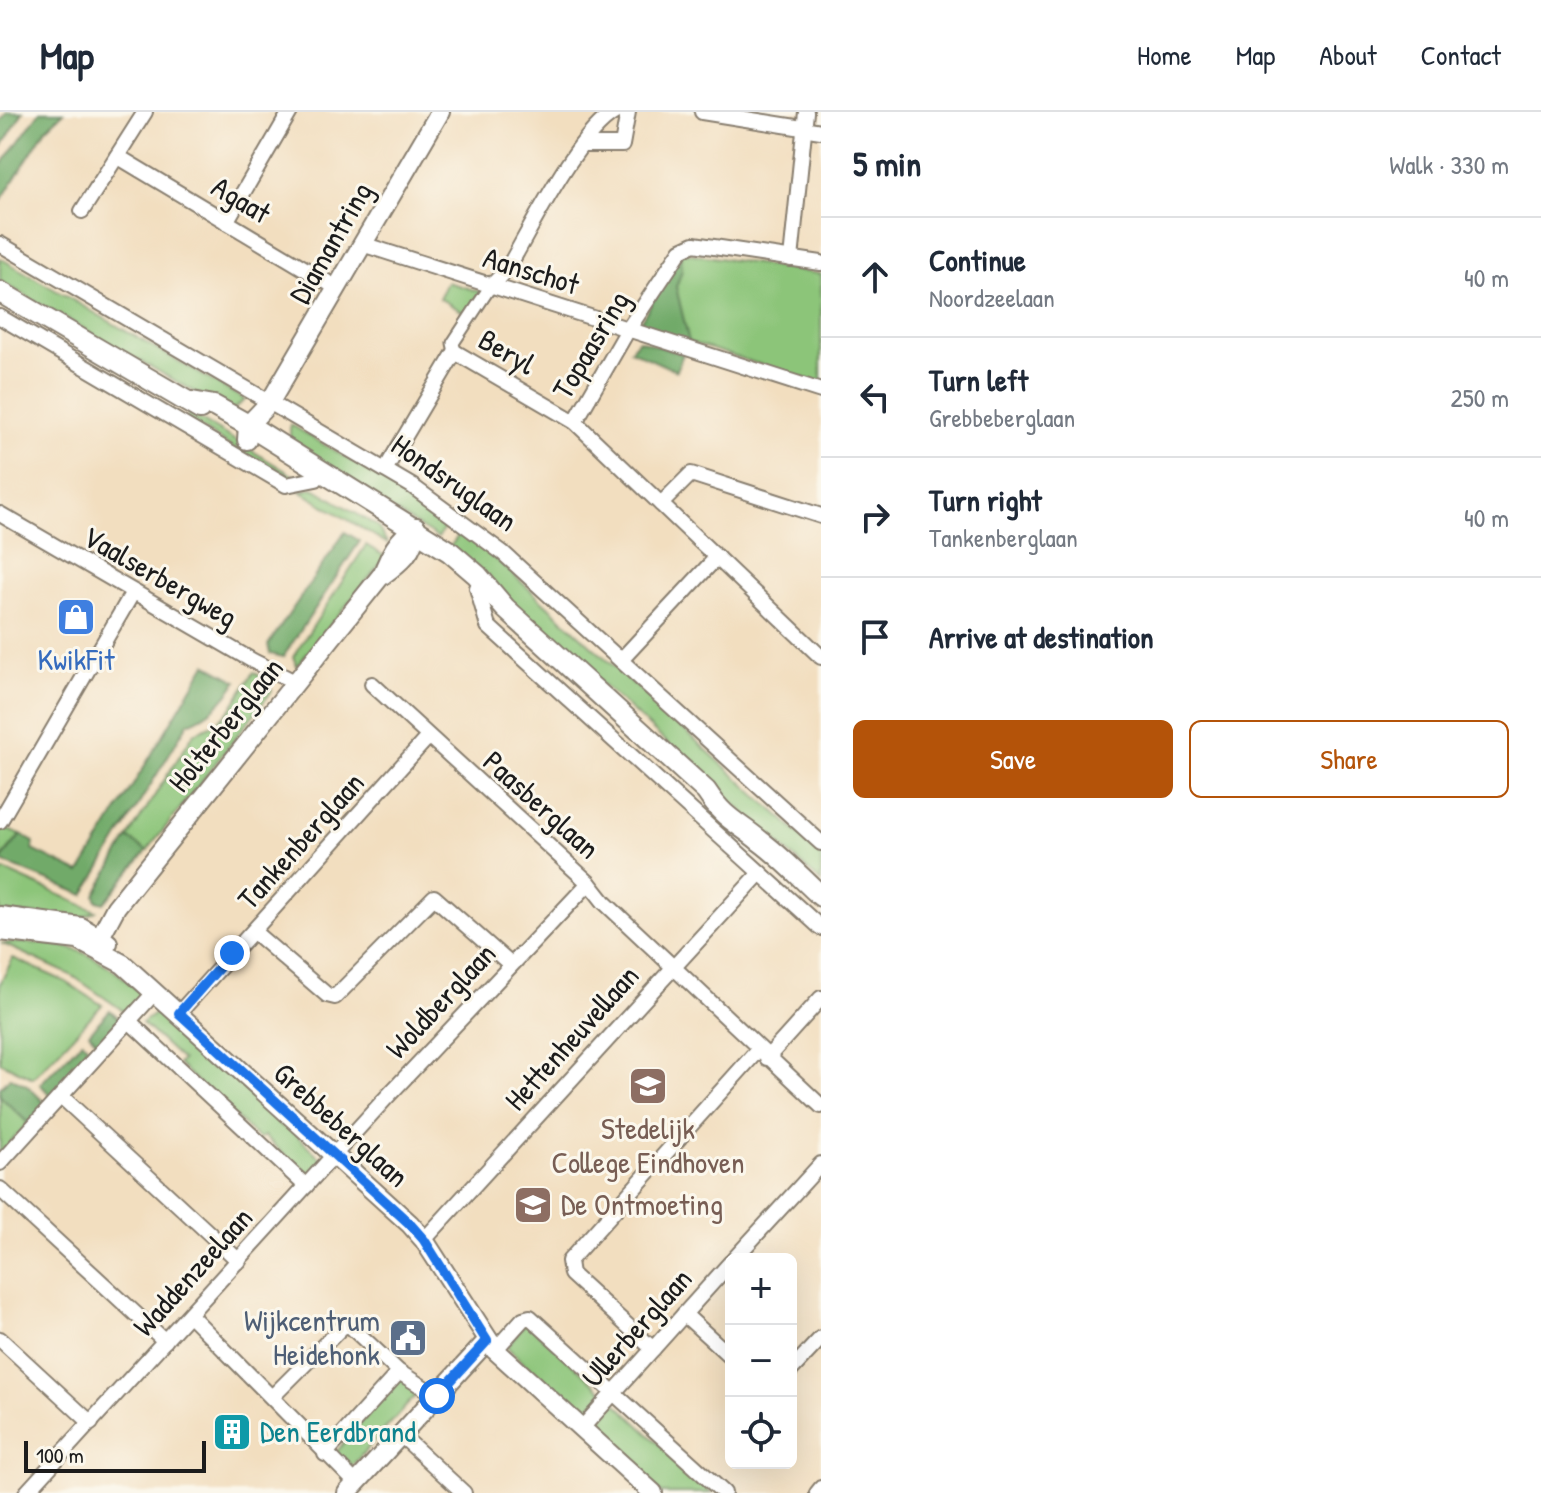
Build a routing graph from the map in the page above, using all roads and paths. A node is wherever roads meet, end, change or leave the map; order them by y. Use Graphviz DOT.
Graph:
graph roads {
  1 [pos="145,112"];
  2 [pos="290,112"];
  3 [pos="440,112"];
  4 [pos="615,112"];
  5 [pos="628,112"];
  6 [pos="702,112"];
  7 [pos="806,112"];
  8 [pos="804,129"];
  9 [pos="821,131"];
  10 [pos="582,145"];
  11 [pos="117,156"];
  12 [pos="82,211"];
  13 [pos="226,222"];
  14 [pos="0,244"];
  15 [pos="362,244"];
  16 [pos="791,259"];
  17 [pos="821,263"];
  18 [pos="490,287"];
  19 [pos="337,288"];
  20 [pos="0,292"];
  21 [pos="0,317"];
  22 [pos="629,328"];
  23 [pos="455,352"];
  24 [pos="821,391"];
  25 [pos="270,402"];
  26 [pos="575,422"];
  27 [pos="251,432"];
  28 [pos="385,470"];
  29 [pos="316,479"];
  30 [pos="661,504"];
  31 [pos="0,514"];
  32 [pos="821,516"];
  33 [pos="412,535"];
  34 [pos="717,557"];
  35 [pos="477,588"];
  36 [pos="133,592"];
  37 [pos="505,608"];
  38 [pos="821,657"];
  39 [pos="621,660"];
  40 [pos="295,682"];
  41 [pos="372,684"];
  42 [pos="428,737"];
  43 [pos="0,821"];
  44 [pos="821,843"];
  45 [pos="760,873"];
  46 [pos="589,883"];
  47 [pos="821,896"];
  48 [pos="0,916"];
  49 [pos="821,928"];
  50 [pos="0,931"];
  51 [pos="254,932"];
  52 [pos="92,937"];
  53 [pos="510,964"];
  54 [pos="672,967"];
  55 [pos="155,992"];
  56 [pos="821,998"];
  57 [pos="179,1013"];
  58 [pos="129,1021"];
  59 [pos="763,1054"];
  60 [pos="62,1097"];
  61 [pos="821,1106"];
  62 [pos="334,1157"];
  63 [pos="0,1163"];
  64 [pos="821,1164"];
  65 [pos="306,1186"];
  66 [pos="0,1189"];
  67 [pos="424,1240"];
  68 [pos="739,1253"];
  69 [pos="239,1261"];
  70 [pos="725,1269"];
  71 [pos="684,1314"];
  72 [pos="191,1316"];
  73 [pos="821,1338"];
  74 [pos="0,1339"];
  75 [pos="165,1341"];
  76 [pos="491,1346"];
  77 [pos="653,1349"];
  78 [pos="725,1352"];
  79 [pos="797,1364"];
  80 [pos="399,1372"];
  81 [pos="613,1393"];
  82 [pos="437,1396"];
  83 [pos="272,1397"];
  84 [pos="91,1423"];
  85 [pos="581,1429"];
  86 [pos="401,1435"];
  87 [pos="325,1454"];
  88 [pos="351,1488"];
  89 [pos="26,1493"];
  90 [pos="464,1493"];
  91 [pos="653,1493"];
  92 [pos="724,1493"];
  1 -- 11 [label="street"];
  2 -- 13 [label="street"];
  3 -- 15 [label="street, Diamantring"];
  4 -- 10 [label="street"];
  5 -- 10 [label="street"];
  6 -- 8 [label="street"];
  7 -- 8 [label="street"];
  8 -- 9 [label="street"];
  8 -- 16 [label="street"];
  10 -- 18 [label="street"];
  11 -- 12 [label="street"];
  11 -- 13 [label="street, Agaat"];
  13 -- 19 [label="street, Agaat"];
  14 -- 25 [label="street, Hondsruglaan"];
  15 -- 18 [label="street, Aanschot"];
  15 -- 19 [label="street, Diamantring"];
  16 -- 17 [label="street, Topaasring"];
  16 -- 22 [label="street, Topaasring"];
  18 -- 22 [label="street, Aanschot"];
  18 -- 23 [label="street, Beryl"];
  19 -- 25 [label="street, Diamantring"];
  20 -- 27 [label="main road, Hondsruglaan"];
  21 -- 29 [label="street"];
  22 -- 24 [label="street, Aanschot"];
  22 -- 26 [label="street, Topaasring"];
  23 -- 26 [label="street, Beryl"];
  23 -- 28 [label="street, Beryl"];
  25 -- 27 [label="street, Diamantring"];
  25 -- 28 [label="street, Hondsruglaan"];
  26 -- 30 [label="street, Topaasring"];
  27 -- 29 [label="main road, Hondsruglaan"];
  27 -- 33 [label="main road, Hondsruglaan"];
  28 -- 39 [label="street, Hondsruglaan"];
  29 -- 33 [label="main road, Hondsruglaan"];
  30 -- 32 [label="street"];
  30 -- 34 [label="street, Topaasring"];
  31 -- 36 [label="street, Vaalserbergweg"];
  33 -- 35 [label="main road, Hondsruglaan"];
  33 -- 37 [label="main road, Hondsruglaan"];
  33 -- 40 [label="street, Holterberglaan"];
  34 -- 38 [label="street, Topaasring"];
  34 -- 39 [label="street"];
  35 -- 37 [label="main road, Hondsruglaan"];
  35 -- 45 [label="street"];
  36 -- 40 [label="street, Vaalserbergweg"];
  36 -- 43 [label="street"];
  37 -- 47 [label="main road, Hondsruglaan"];
  39 -- 44 [label="street, Hondsruglaan"];
  40 -- 52 [label="street, Holterberglaan"];
  41 -- 42 [label="street, Paasberglaan"];
  42 -- 46 [label="street, Paasberglaan"];
  42 -- 51 [label="street, Tankenberglaan"];
  45 -- 49 [label="street"];
  45 -- 54 [label="street, Hettenheuvellaan"];
  46 -- 53 [label="street, Woldberglaan"];
  46 -- 54 [label="street, Paasberglaan"];
  48 -- 52 [label="street"];
  50 -- 52 [label="street"];
  51 -- 53 [label="street"];
  51 -- 57 [label="street, Tankenberglaan"];
  52 -- 55 [label="street, Grebbeberglaan"];
  53 -- 62 [label="street, Woldberglaan"];
  54 -- 59 [label="street, Paasberglaan"];
  54 -- 67 [label="street, Hettenheuvellaan"];
  55 -- 57 [label="street, Grebbeberglaan"];
  55 -- 58 [label="street"];
  56 -- 59 [label="street"];
  57 -- 62 [label="street, Grebbeberglaan"];
  58 -- 60 [label="street"];
  58 -- 65 [label="street"];
  59 -- 61 [label="street, Paasberglaan"];
  59 -- 77 [label="street"];
  60 -- 63 [label="street"];
  60 -- 69 [label="street"];
  62 -- 65 [label="street, Waddenzeelaan"];
  62 -- 67 [label="street, Grebbeberglaan"];
  64 -- 68 [label="street, Ullerberglaan"];
  65 -- 69 [label="street, Waddenzeelaan"];
  66 -- 75 [label="street"];
  67 -- 76 [label="street, Grebbeberglaan"];
  69 -- 72 [label="street, Waddenzeelaan"];
  70 -- 71 [label="street, Ullerberglaan"];
  71 -- 77 [label="street, Ullerberglaan"];
  71 -- 78 [label="street"];
  72 -- 75 [label="street, Waddenzeelaan"];
  72 -- 83 [label="street"];
  73 -- 79 [label="street"];
  74 -- 84 [label="street"];
  75 -- 84 [label="street, Waddenzeelaan"];
  76 -- 81 [label="street"];
  76 -- 82 [label="street"];
  76 -- 85 [label="street, Grebbeberglaan"];
  77 -- 81 [label="street, Ullerberglaan"];
  80 -- 82 [label="street"];
  80 -- 83 [label="street"];
  80 -- 87 [label="street"];
  81 -- 85 [label="street, Ullerberglaan"];
  81 -- 92 [label="street"];
  82 -- 86 [label="street"];
  83 -- 87 [label="street"];
  84 -- 89 [label="street, Waddenzeelaan"];
  85 -- 91 [label="street, Grebbeberglaan"];
  86 -- 88 [label="street"];
  86 -- 90 [label="street"];
  87 -- 88 [label="street"];
}
